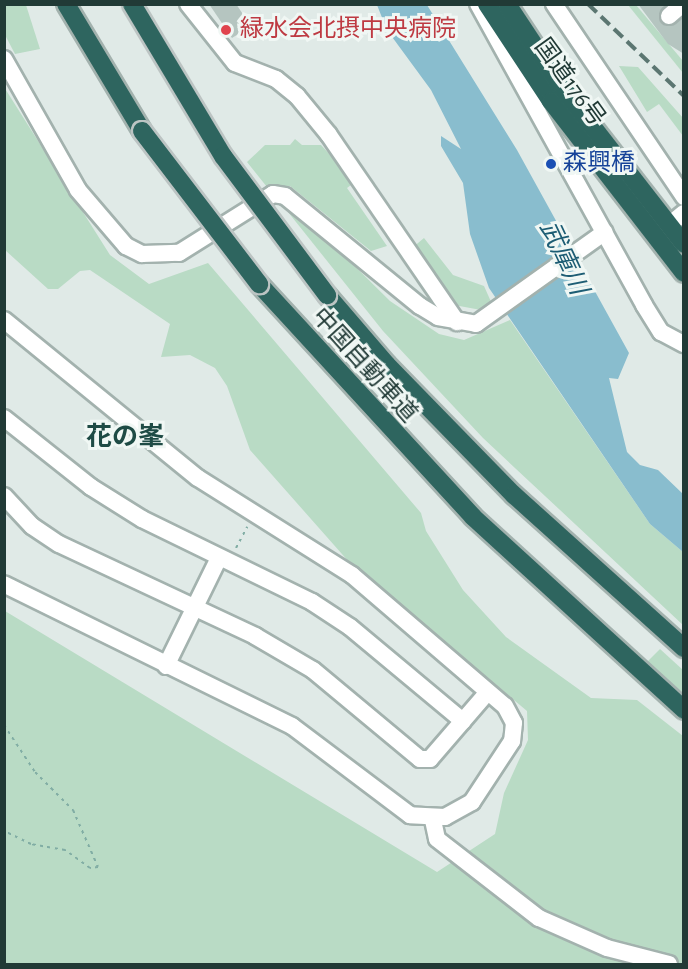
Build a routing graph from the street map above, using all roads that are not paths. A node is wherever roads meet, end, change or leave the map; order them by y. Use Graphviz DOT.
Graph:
graph roads {
  1 [pos="66,4"];
  2 [pos="132,4"];
  3 [pos="188,4"];
  4 [pos="478,4"];
  5 [pos="487,4"];
  6 [pos="507,4"];
  7 [pos="554,4"];
  8 [pos="683,4"];
  9 [pos="669,16"];
  10 [pos="4,59"];
  11 [pos="558,95"];
  12 [pos="684,197"];
  13 [pos="684,213"];
  14 [pos="669,225"];
  15 [pos="605,232"];
  16 [pos="684,244"];
  17 [pos="684,273"];
  18 [pos="4,320"];
  19 [pos="457,322"];
  20 [pos="684,344"];
  21 [pos="4,418"];
  22 [pos="4,496"];
  23 [pos="218,560"];
  24 [pos="4,584"];
  25 [pos="194,608"];
  26 [pos="684,648"];
  27 [pos="166,666"];
  28 [pos="487,693"];
  29 [pos="684,710"];
  30 [pos="463,721"];
  31 [pos="433,820"];
  32 [pos="669,964"];
  1 -- 29 [label="highway, 中国自動車道, bridge"];
  2 -- 26 [label="highway, 中国自動車道, bridge"];
  3 -- 19 [label="street"];
  4 -- 15 [label="street"];
  5 -- 11 [label="highway, 国道176号"];
  6 -- 11 [label="highway, 国道176号"];
  7 -- 12 [label="street"];
  8 -- 9 [label="street"];
  10 -- 19 [label="street"];
  11 -- 14 [label="highway, 国道176号"];
  11 -- 17 [label="highway, 国道176号"];
  13 -- 14 [label="street"];
  14 -- 16 [label="highway, 国道176号"];
  15 -- 19 [label="street"];
  15 -- 20 [label="street"];
  18 -- 28 [label="street"];
  21 -- 23 [label="street"];
  22 -- 25 [label="street"];
  23 -- 25 [label="street"];
  23 -- 30 [label="street"];
  24 -- 27 [label="street"];
  25 -- 27 [label="street"];
  25 -- 30 [label="street"];
  27 -- 31 [label="street"];
  28 -- 30 [label="street"];
  28 -- 31 [label="street"];
  31 -- 32 [label="street"];
}
